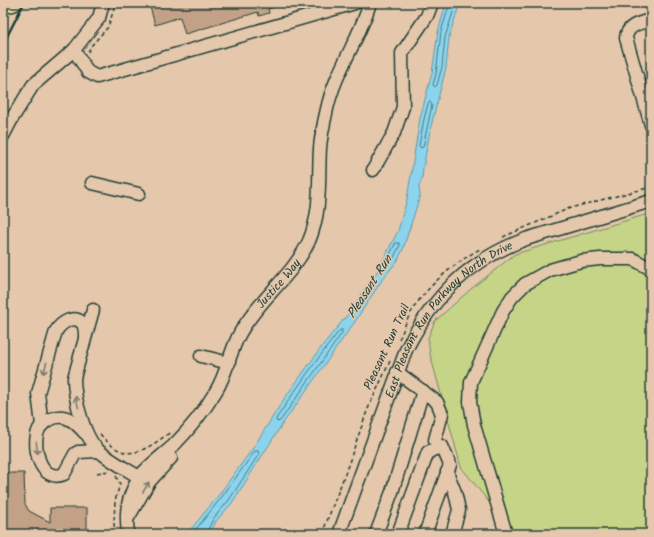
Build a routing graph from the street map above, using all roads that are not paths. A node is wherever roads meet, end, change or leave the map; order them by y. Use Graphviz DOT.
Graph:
graph roads {
  1 [pos="14,3"];
  2 [pos="103,3"];
  3 [pos="355,3"];
  4 [pos="370,3"];
  5 [pos="432,3"];
  6 [pos="3,6"];
  7 [pos="651,20"];
  8 [pos="74,50"];
  9 [pos="646,93"];
  10 [pos="651,125"];
  11 [pos="3,136"];
  12 [pos="373,170"];
  13 [pos="92,183"];
  14 [pos="139,194"];
  15 [pos="651,201"];
  16 [pos="651,269"];
  17 [pos="93,310"];
  18 [pos="85,340"];
  19 [pos="201,356"];
  20 [pos="229,363"];
  21 [pos="397,372"];
  22 [pos="423,392"];
  23 [pos="42,425"];
  24 [pos="80,427"];
  25 [pos="180,431"];
  26 [pos="93,434"];
  27 [pos="435,440"];
  28 [pos="98,451"];
  29 [pos="78,452"];
  30 [pos="447,472"];
  31 [pos="139,477"];
  32 [pos="126,520"];
  33 [pos="128,534"];
  34 [pos="340,534"];
  35 [pos="376,534"];
  36 [pos="398,534"];
  37 [pos="425,534"];
  38 [pos="452,534"];
  39 [pos="506,534"];
  1 -- 6 [label="main road"];
  2 -- 8 [label="street"];
  3 -- 8 [label="street"];
  4 -- 20 [label="street, Justice Way"];
  5 -- 12 [label="street"];
  7 -- 9 [label="street"];
  8 -- 11 [label="street"];
  9 -- 10 [label="street"];
  13 -- 14 [label="street"];
  15 -- 21 [label="street, East Pleasant Run Parkway North Drive"];
  16 -- 39 [label="street"];
  17 -- 18 [label="street"];
  18 -- 23 [label="street, one-way"];
  26 -- 18 [label="street, one-way"];
  19 -- 20 [label="street"];
  20 -- 25 [label="street, Justice Way"];
  21 -- 22 [label="street"];
  21 -- 34 [label="street, East Pleasant Run Parkway North Drive"];
  22 -- 27 [label="street"];
  22 -- 35 [label="street"];
  23 -- 24 [label="street"];
  23 -- 29 [label="street, one-way"];
  24 -- 26 [label="street"];
  24 -- 29 [label="street"];
  25 -- 31 [label="street, Justice Way"];
  32 -- 25 [label="street, one-way"];
  26 -- 28 [label="street"];
  28 -- 29 [label="street"];
  28 -- 31 [label="street"];
  30 -- 36 [label="street"];
  30 -- 37 [label="street"];
  30 -- 38 [label="street"];
  31 -- 32 [label="street, Justice Way"];
  32 -- 33 [label="street, Justice Way"];
}
